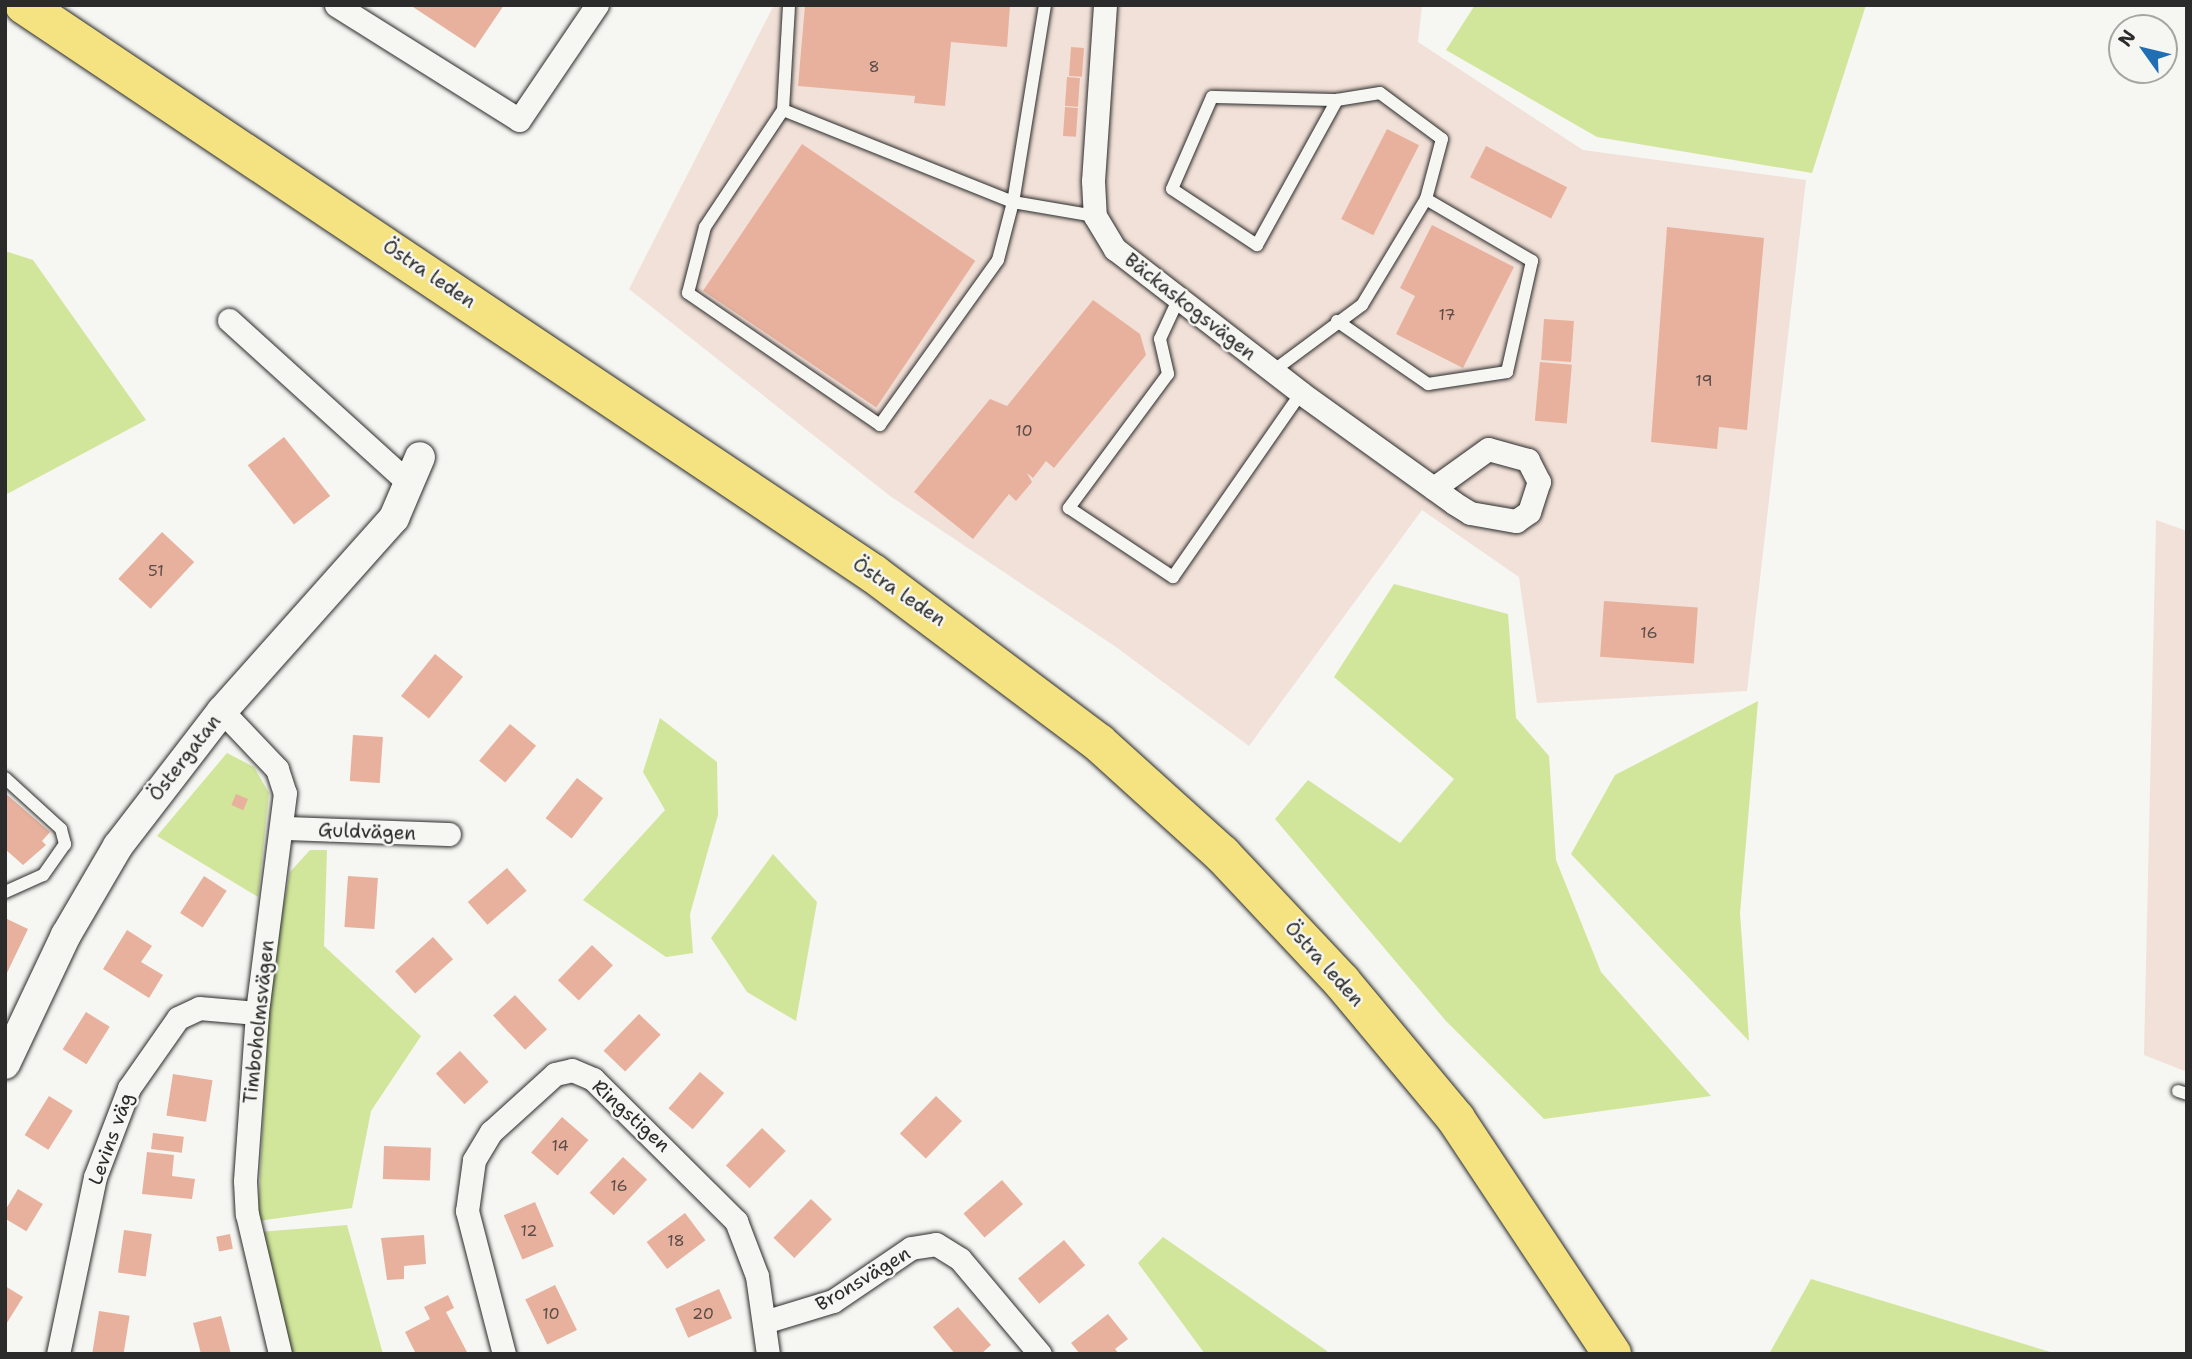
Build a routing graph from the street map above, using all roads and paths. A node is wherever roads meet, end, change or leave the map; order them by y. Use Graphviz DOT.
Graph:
graph roads {
  1 [pos="24,5"];
  2 [pos="336,5"];
  3 [pos="597,5"];
  4 [pos="789,5"];
  5 [pos="1045,5"];
  6 [pos="1105,5"];
  7 [pos="1337,100"];
  8 [pos="783,110"];
  9 [pos="1426,199"];
  10 [pos="1013,202"];
  11 [pos="1095,216"];
  12 [pos="1178,300"];
  13 [pos="229,320"];
  14 [pos="1337,321"];
  15 [pos="1273,371"];
  16 [pos="1301,393"];
  17 [pos="415,471"];
  18 [pos="1434,488"];
  19 [pos="222,711"];
  20 [pos="5,778"];
  21 [pos="285,828"];
  22 [pos="449,834"];
  23 [pos="5,892"];
  24 [pos="257,1013"];
  25 [pos="5,1064"];
  26 [pos="764,1322"];
  27 [pos="58,1354"];
  28 [pos="280,1354"];
  29 [pos="504,1354"];
  30 [pos="768,1354"];
  31 [pos="1040,1354"];
  32 [pos="1612,1354"];
  1 -- 32 [label="highway, Östra leden"];
  2 -- 3 [label="street"];
  4 -- 8 [label="lane"];
  5 -- 10 [label="lane"];
  6 -- 11 [label="street, Bäckaskogsvägen"];
  7 -- 7 [label="lane"];
  7 -- 9 [label="lane"];
  8 -- 10 [label="lane"];
  8 -- 10 [label="lane"];
  9 -- 14 [label="lane"];
  9 -- 14 [label="lane"];
  10 -- 11 [label="lane"];
  11 -- 12 [label="street, Bäckaskogsvägen"];
  12 -- 15 [label="street, Bäckaskogsvägen"];
  12 -- 16 [label="lane"];
  13 -- 17 [label="street, Östergatan"];
  14 -- 15 [label="lane"];
  15 -- 16 [label="street, Bäckaskogsvägen"];
  16 -- 18 [label="street, Bäckaskogsvägen"];
  17 -- 19 [label="street, Östergatan"];
  19 -- 21 [label="street, Timboholmsvägen"];
  19 -- 25 [label="street, Östergatan"];
  20 -- 23 [label="lane"];
  21 -- 22 [label="street, Guldvägen"];
  21 -- 24 [label="street, Timboholmsvägen"];
  24 -- 27 [label="street, Levins väg"];
  24 -- 28 [label="street, Timboholmsvägen"];
  26 -- 29 [label="street, Ringstigen"];
  26 -- 30 [label="street, Ringstigen"];
  26 -- 31 [label="street, Bronsvägen"];
}
